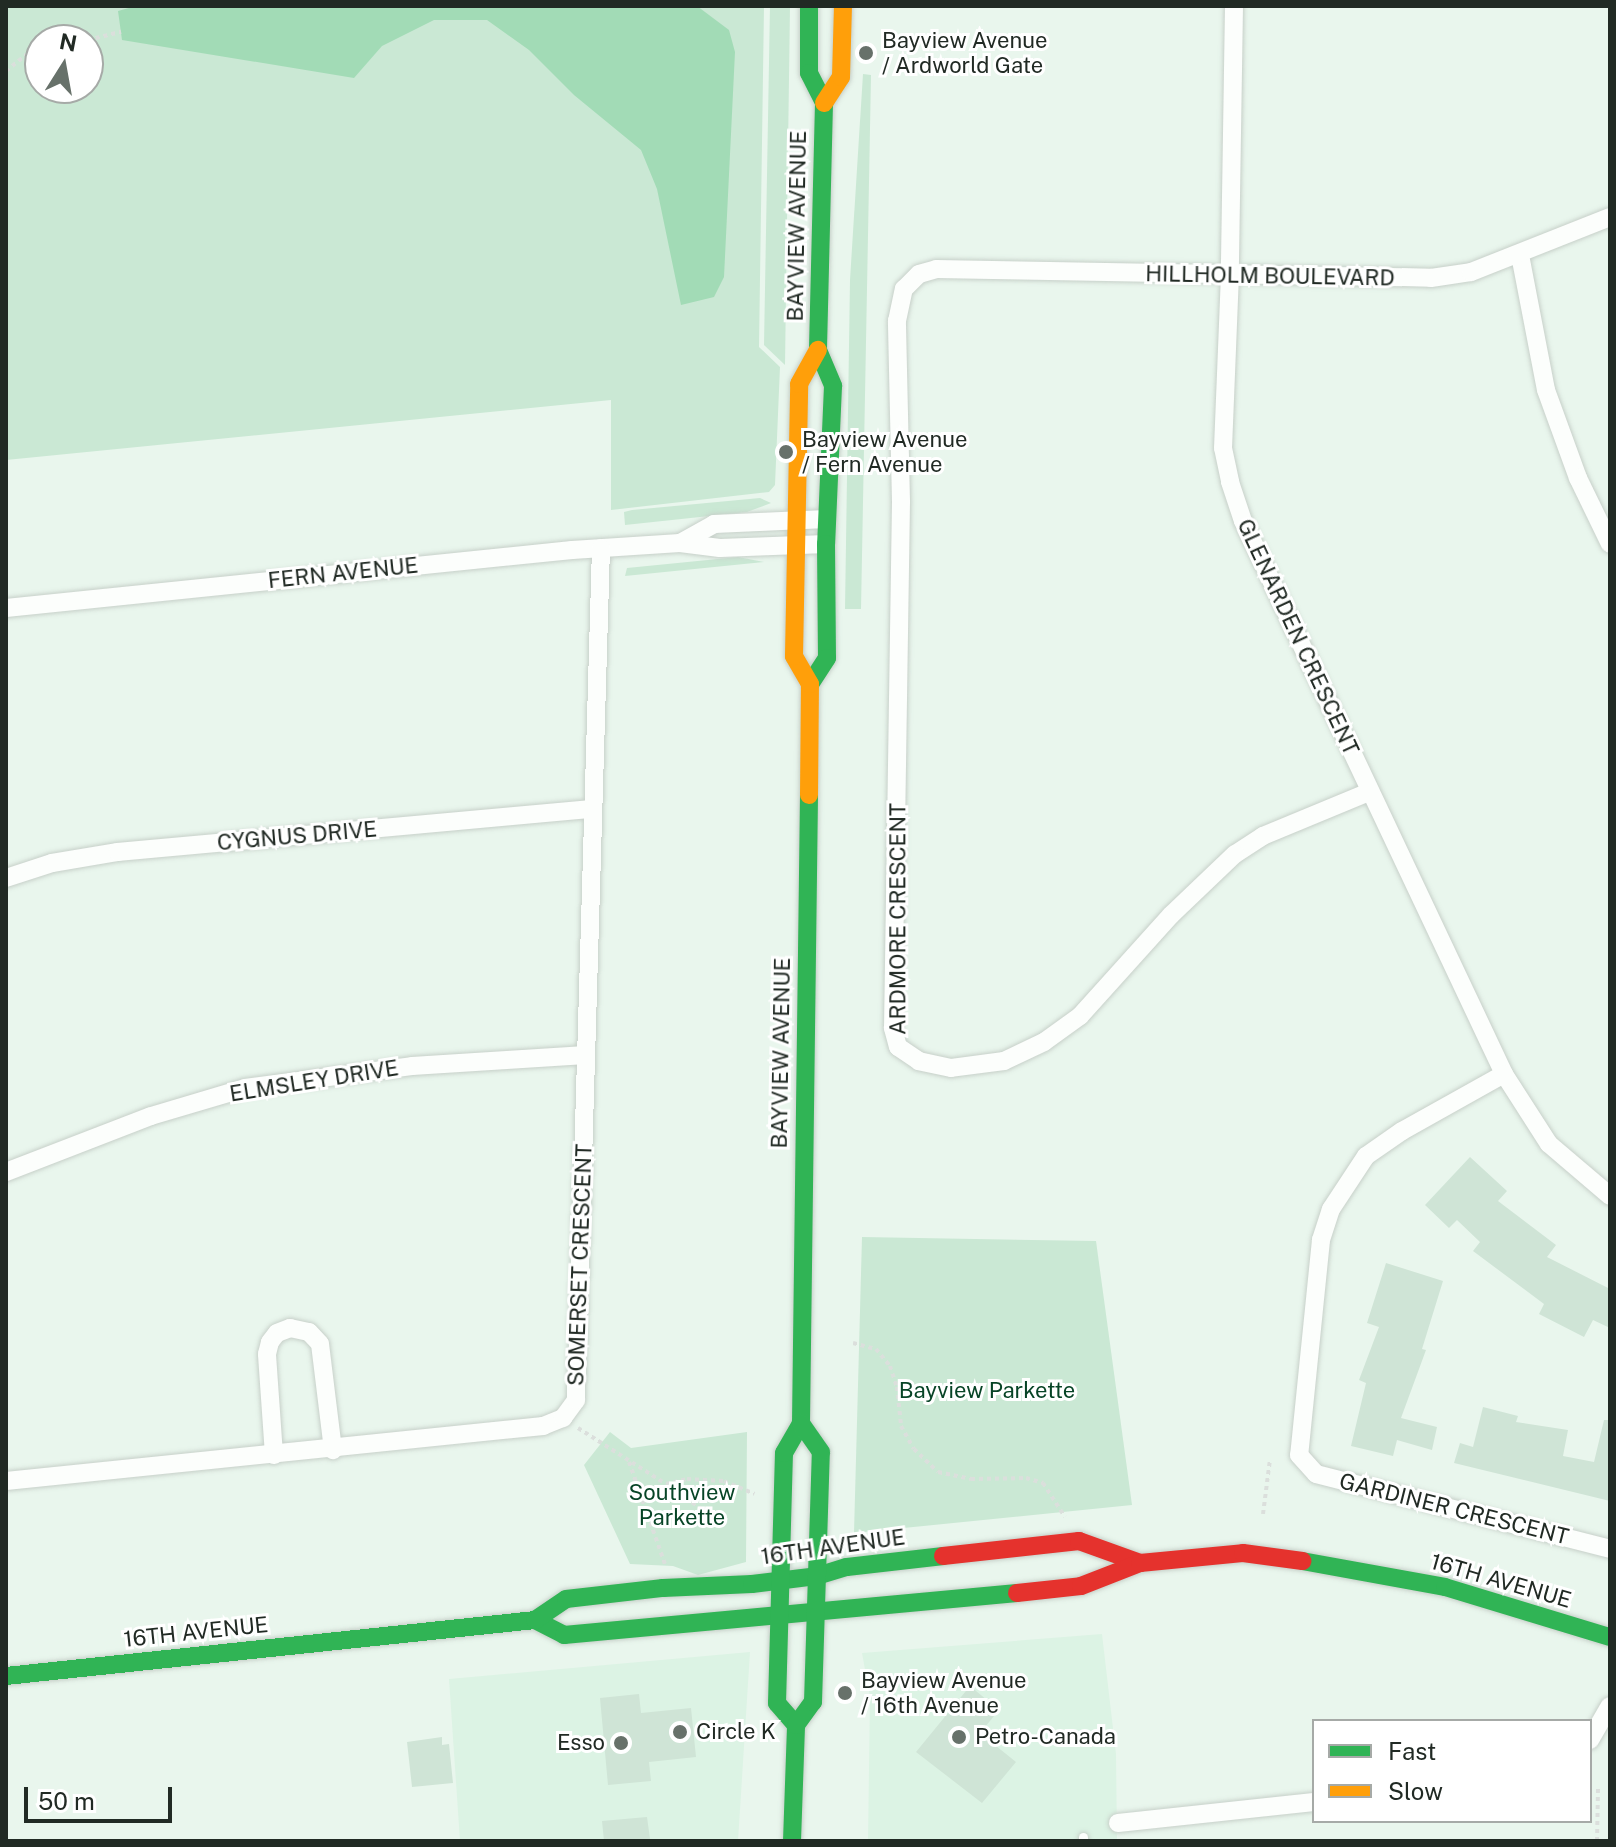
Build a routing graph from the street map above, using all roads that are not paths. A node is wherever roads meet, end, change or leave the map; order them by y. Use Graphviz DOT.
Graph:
graph roads {
  1 [pos="809,6"];
  2 [pos="843,6"];
  3 [pos="1234,6"];
  4 [pos="824,103"];
  5 [pos="1610,217"];
  6 [pos="1520,255"];
  7 [pos="919,274"];
  8 [pos="1230,274"];
  9 [pos="818,350"];
  10 [pos="798,519"];
  11 [pos="827,519"];
  12 [pos="680,543"];
  13 [pos="797,544"];
  14 [pos="826,544"];
  15 [pos="1610,544"];
  16 [pos="601,548"];
  17 [pos="6,608"];
  18 [pos="810,684"];
  19 [pos="1369,792"];
  20 [pos="591,809"];
  21 [pos="6,878"];
  22 [pos="586,1055"];
  23 [pos="1504,1074"];
  24 [pos="6,1172"];
  25 [pos="1610,1196"];
  26 [pos="801,1423"];
  27 [pos="333,1450"];
  28 [pos="274,1455"];
  29 [pos="6,1481"];
  30 [pos="1610,1549"];
  31 [pos="1140,1563"];
  32 [pos="817,1576"];
  33 [pos="779,1580"];
  34 [pos="816,1613"];
  35 [pos="778,1617"];
  36 [pos="535,1620"];
  37 [pos="1610,1637"];
  38 [pos="6,1676"];
  39 [pos="1610,1706"];
  40 [pos="796,1725"];
  41 [pos="1592,1737"];
  42 [pos="1312,1802"];
  43 [pos="1118,1823"];
  44 [pos="792,1841"];
  1 -- 4 [label="main road, BAYVIEW AVENUE"];
  2 -- 4 [label="main road, BAYVIEW AVENUE"];
  3 -- 8 [label="street, GLENARDEN CRESCENT"];
  4 -- 9 [label="main road, BAYVIEW AVENUE"];
  5 -- 6 [label="street, HILLHOLM BOULEVARD"];
  6 -- 8 [label="street, HILLHOLM BOULEVARD"];
  6 -- 15 [label="street"];
  7 -- 8 [label="street, HILLHOLM BOULEVARD"];
  7 -- 19 [label="street, ARDMORE CRESCENT"];
  8 -- 19 [label="street, GLENARDEN CRESCENT"];
  9 -- 10 [label="main road, BAYVIEW AVENUE"];
  9 -- 11 [label="main road, BAYVIEW AVENUE"];
  10 -- 11 [label="street, FERN AVENUE"];
  10 -- 12 [label="street, FERN AVENUE"];
  10 -- 13 [label="main road, BAYVIEW AVENUE"];
  11 -- 14 [label="main road, BAYVIEW AVENUE"];
  12 -- 13 [label="street, FERN AVENUE"];
  12 -- 16 [label="street, FERN AVENUE"];
  13 -- 14 [label="street, FERN AVENUE"];
  13 -- 18 [label="main road, BAYVIEW AVENUE"];
  14 -- 18 [label="main road, BAYVIEW AVENUE"];
  16 -- 17 [label="street, FERN AVENUE"];
  16 -- 20 [label="street, SOMERSET CRESCENT"];
  18 -- 26 [label="main road, BAYVIEW AVENUE"];
  19 -- 23 [label="street, GLENARDEN CRESCENT"];
  20 -- 21 [label="street, CYGNUS DRIVE"];
  20 -- 22 [label="street, SOMERSET CRESCENT"];
  22 -- 24 [label="street, ELMSLEY DRIVE"];
  22 -- 27 [label="street, SOMERSET CRESCENT"];
  23 -- 25 [label="street, GLENARDEN CRESCENT"];
  23 -- 30 [label="street, GARDINER CRESCENT"];
  26 -- 32 [label="main road"];
  26 -- 33 [label="main road, BAYVIEW AVENUE"];
  27 -- 28 [label="street, SOMERSET CRESCENT"];
  27 -- 28 [label="street"];
  28 -- 29 [label="street, SOMERSET CRESCENT"];
  31 -- 32 [label="main road, 16TH AVENUE"];
  31 -- 34 [label="main road, 16TH AVENUE"];
  31 -- 37 [label="main road, 16TH AVENUE"];
  32 -- 33 [label="main road, 16TH AVENUE"];
  32 -- 34 [label="main road"];
  33 -- 35 [label="main road, BAYVIEW AVENUE"];
  33 -- 36 [label="main road, 16TH AVENUE"];
  34 -- 35 [label="main road, 16TH AVENUE"];
  34 -- 40 [label="main road"];
  35 -- 36 [label="main road, 16TH AVENUE"];
  35 -- 40 [label="main road, BAYVIEW AVENUE"];
  36 -- 38 [label="main road, 16TH AVENUE"];
  39 -- 41 [label="street"];
  40 -- 44 [label="main road"];
  42 -- 43 [label="street"];
}
